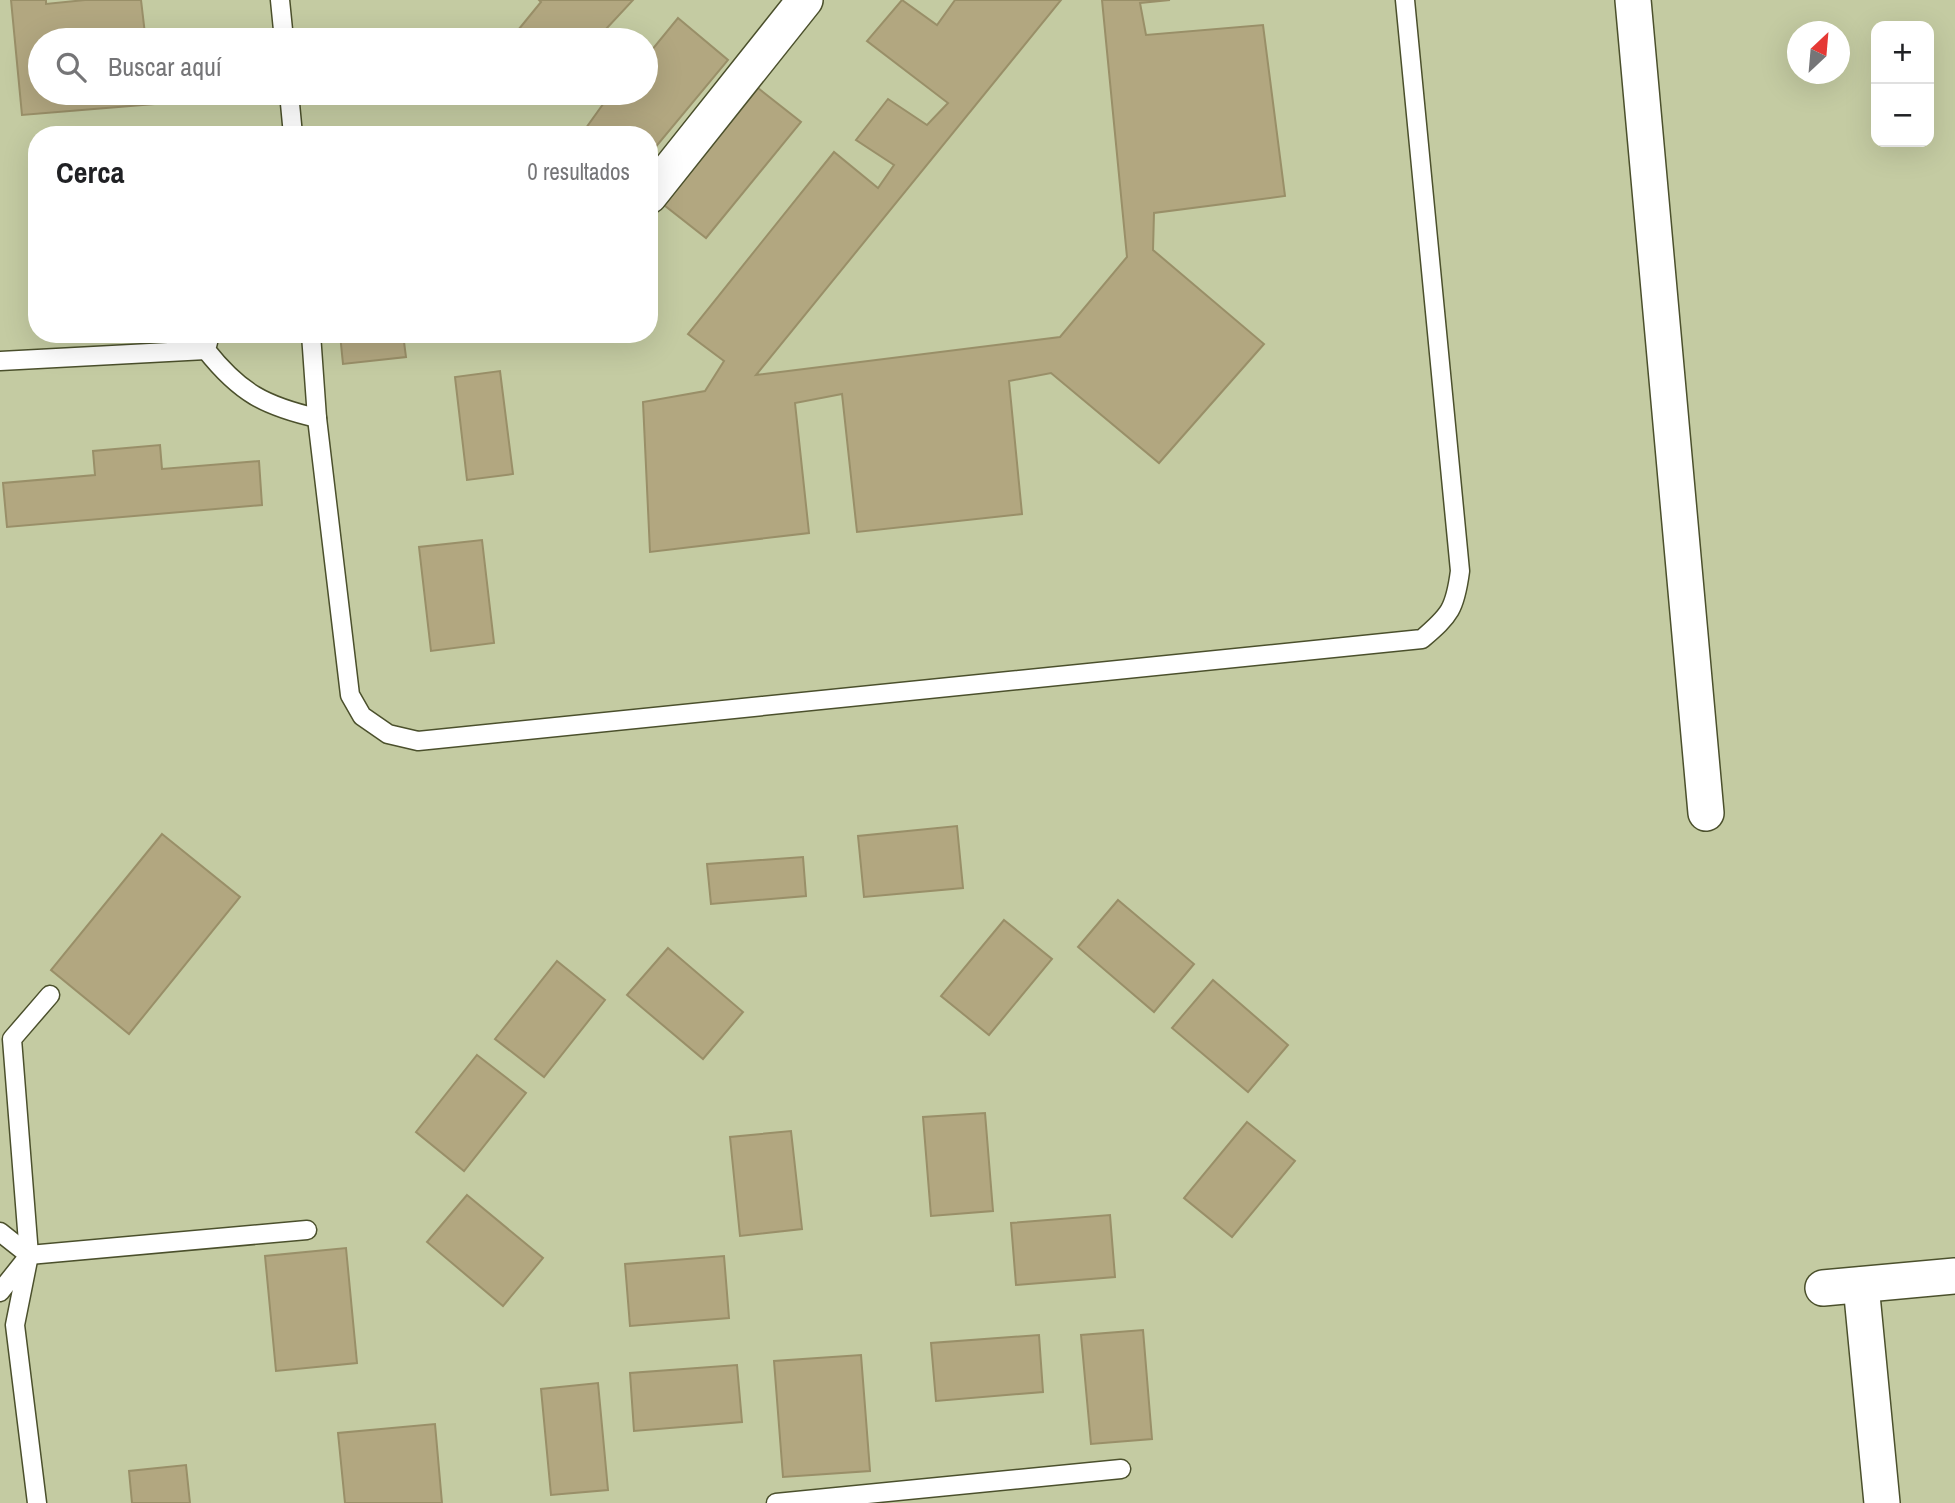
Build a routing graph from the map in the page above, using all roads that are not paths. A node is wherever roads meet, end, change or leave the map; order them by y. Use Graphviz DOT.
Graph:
graph roads {
  1 [pos="280,0"];
  2 [pos="805,0"];
  3 [pos="1405,0"];
  4 [pos="1633,0"];
  5 [pos="283,28"];
  6 [pos="290,105"];
  7 [pos="292,126"];
  8 [pos="658,185"];
  9 [pos="197,343"];
  10 [pos="209,343"];
  11 [pos="312,343"];
  12 [pos="0,361"];
  13 [pos="317,418"];
  14 [pos="1706,813"];
  15 [pos="50,995"];
  16 [pos="307,1230"];
  17 [pos="0,1232"];
  18 [pos="29,1255"];
  19 [pos="1955,1276"];
  20 [pos="1861,1285"];
  21 [pos="1823,1289"];
  22 [pos="0,1292"];
  23 [pos="1121,1469"];
  24 [pos="918,1497"];
  25 [pos="37,1503"];
  26 [pos="776,1503"];
  27 [pos="1882,1503"];
  1 -- 5 [label="lane"];
  2 -- 8 [label="street"];
  3 -- 13 [label="lane"];
  4 -- 14 [label="street"];
  6 -- 7 [label="lane"];
  9 -- 12 [label="lane"];
  10 -- 13 [label="lane"];
  11 -- 13 [label="lane"];
  15 -- 18 [label="lane"];
  16 -- 18 [label="lane"];
  17 -- 18 [label="lane"];
  18 -- 22 [label="lane"];
  18 -- 25 [label="lane"];
  19 -- 20 [label="street"];
  20 -- 21 [label="street"];
  20 -- 27 [label="street"];
  23 -- 24 [label="lane"];
  24 -- 26 [label="lane"];
}
